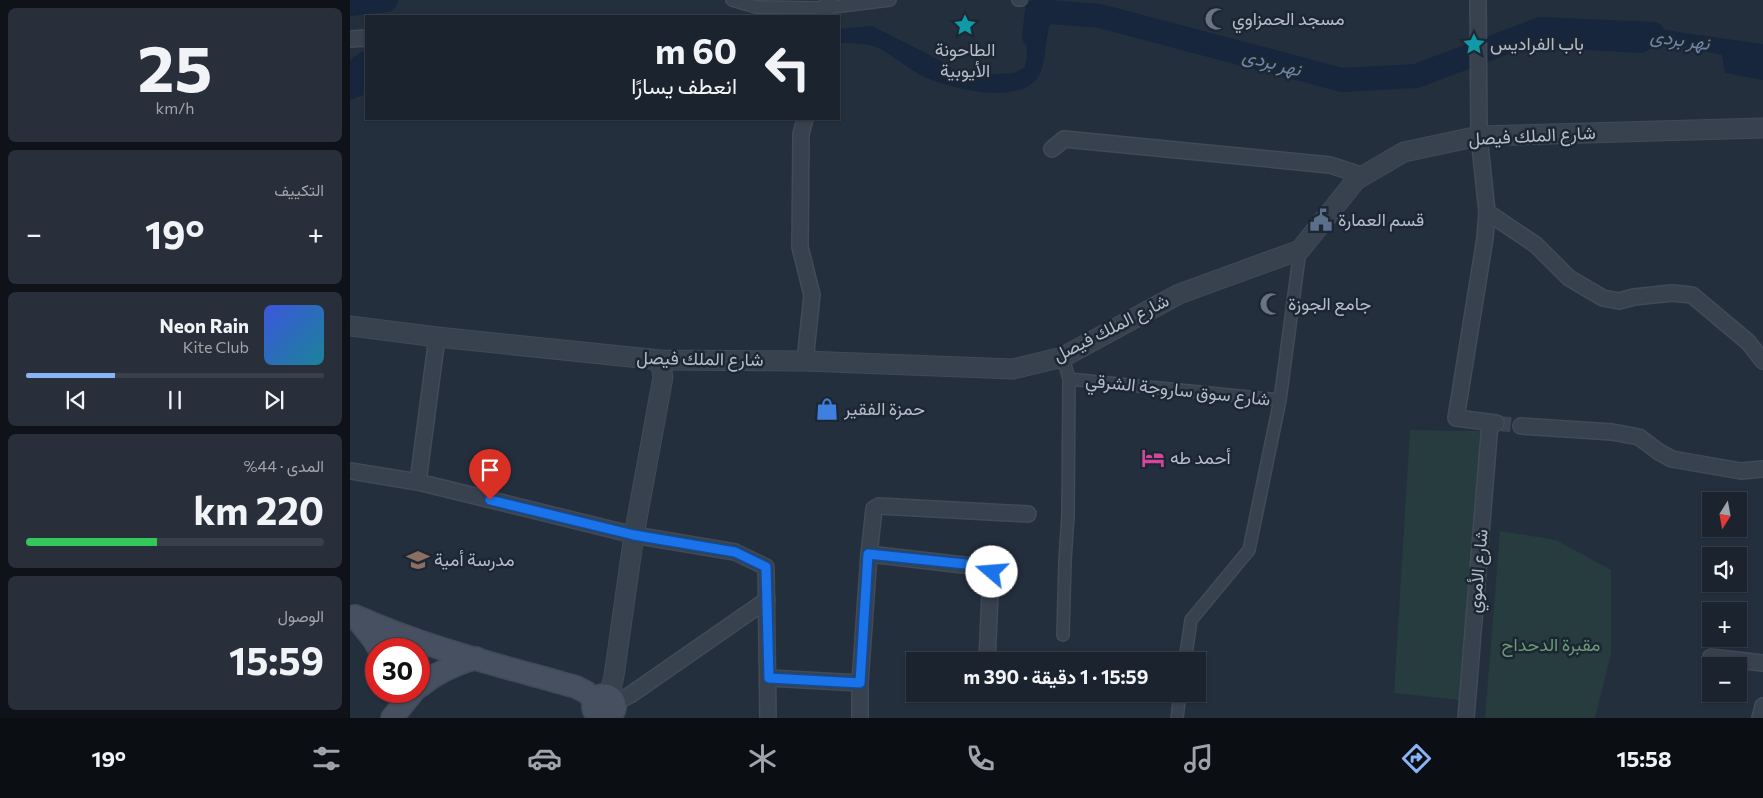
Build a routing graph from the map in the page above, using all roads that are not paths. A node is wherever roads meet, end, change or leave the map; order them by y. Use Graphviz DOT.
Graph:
graph roads {
  1 [pos="732,0"];
  2 [pos="890,0"];
  3 [pos="1478,0"];
  4 [pos="826,8"];
  5 [pos="365,38"];
  6 [pos="350,39"];
  7 [pos="805,120"];
  8 [pos="1763,128"];
  9 [pos="1479,136"];
  10 [pos="1052,149"];
  11 [pos="1364,176"];
  12 [pos="1487,212"];
  13 [pos="1300,250"];
  14 [pos="350,326"];
  15 [pos="437,337"];
  16 [pos="1763,339"];
  17 [pos="1748,342"];
  18 [pos="1063,356"];
  19 [pos="660,360"];
  20 [pos="805,361"];
  21 [pos="1763,361"];
  22 [pos="1069,379"];
  23 [pos="1280,400"];
  24 [pos="1521,426"];
  25 [pos="1763,469"];
  26 [pos="350,471"];
  27 [pos="418,482"];
  28 [pos="1028,514"];
  29 [pos="634,535"];
  30 [pos="868,554"];
  31 [pos="767,600"];
  32 [pos="352,614"];
  33 [pos="1064,636"];
  34 [pos="372,638"];
  35 [pos="988,652"];
  36 [pos="1186,652"];
  37 [pos="476,658"];
  38 [pos="1747,660"];
  39 [pos="1763,662"];
  40 [pos="769,678"];
  41 [pos="430,680"];
  42 [pos="860,683"];
  43 [pos="1179,702"];
  44 [pos="392,703"];
  45 [pos="404,703"];
  46 [pos="1763,706"];
  47 [pos="602,709"];
  48 [pos="392,718"];
  49 [pos="768,718"];
  50 [pos="860,718"];
  51 [pos="1177,718"];
  52 [pos="1466,718"];
  53 [pos="1760,718"];
  1 -- 4 [label="street"];
  2 -- 4 [label="street"];
  3 -- 9 [label="street"];
  5 -- 6 [label="street"];
  7 -- 20 [label="street"];
  8 -- 9 [label="street, شارع الملك فيصل"];
  9 -- 11 [label="street, شارع الملك فيصل"];
  9 -- 12 [label="street"];
  10 -- 11 [label="street"];
  11 -- 13 [label="street, شارع الملك فيصل"];
  12 -- 17 [label="street"];
  12 -- 52 [label="street, شارع الأموي"];
  13 -- 18 [label="street, شارع الملك فيصل"];
  13 -- 23 [label="street"];
  14 -- 15 [label="street, شارع الملك فيصل"];
  15 -- 19 [label="street, شارع الملك فيصل"];
  15 -- 27 [label="street"];
  16 -- 17 [label="street"];
  17 -- 21 [label="street"];
  18 -- 20 [label="street, شارع الملك فيصل"];
  18 -- 22 [label="street, شارع سوق ساروجة الشرقي"];
  19 -- 20 [label="street, شارع الملك فيصل"];
  19 -- 29 [label="street"];
  22 -- 23 [label="street, شارع سوق ساروجة الشرقي"];
  22 -- 33 [label="street"];
  23 -- 36 [label="street"];
  24 -- 25 [label="street"];
  26 -- 27 [label="street"];
  27 -- 29 [label="street"];
  28 -- 30 [label="street"];
  29 -- 31 [label="street"];
  29 -- 47 [label="street"];
  30 -- 35 [label="street"];
  30 -- 42 [label="street"];
  31 -- 40 [label="street"];
  31 -- 47 [label="street"];
  32 -- 34 [label="main road"];
  32 -- 37 [label="main road"];
  37 -- 41 [label="main road"];
  37 -- 47 [label="main road"];
  38 -- 39 [label="street"];
  40 -- 42 [label="street"];
  40 -- 49 [label="street"];
  42 -- 50 [label="street"];
  43 -- 51 [label="street"];
  44 -- 48 [label="main road"];
  45 -- 48 [label="main road"];
  46 -- 53 [label="street"];
}
